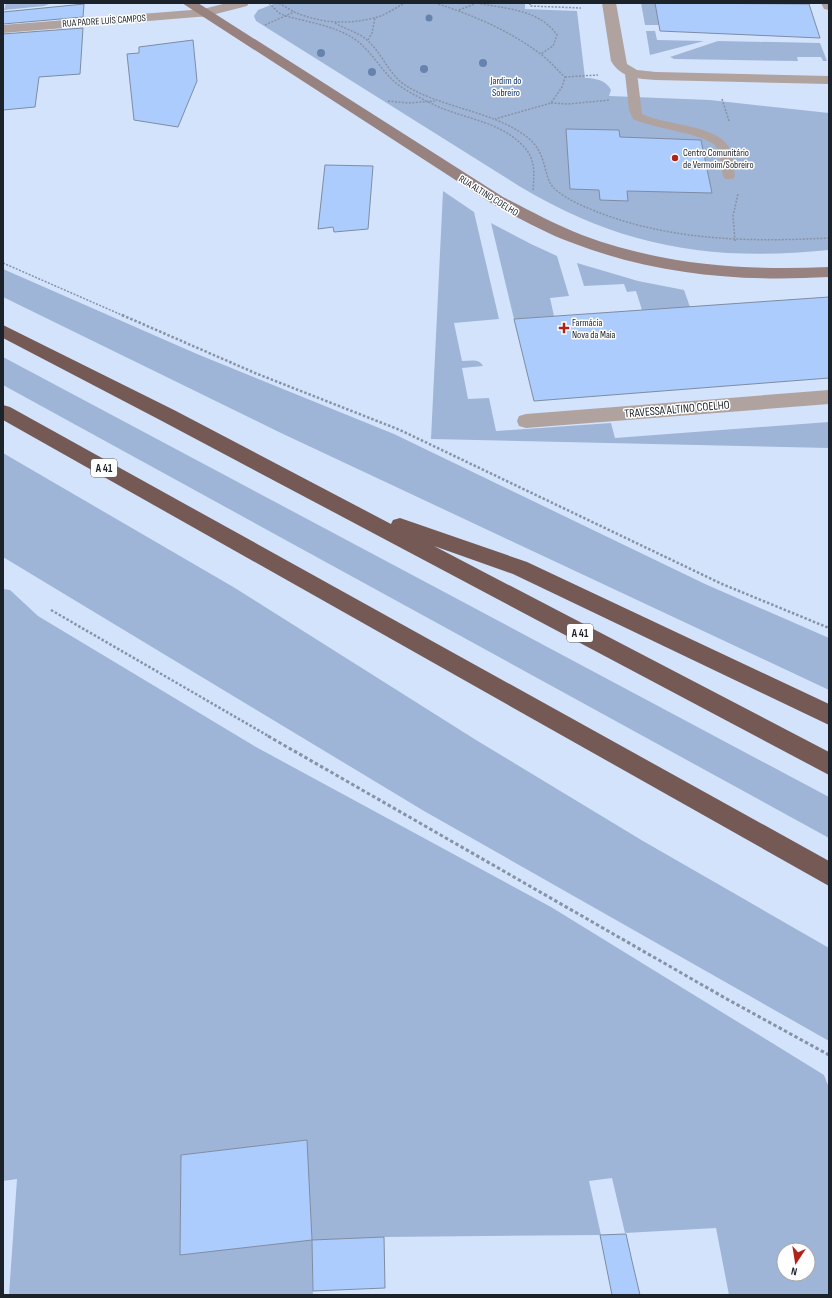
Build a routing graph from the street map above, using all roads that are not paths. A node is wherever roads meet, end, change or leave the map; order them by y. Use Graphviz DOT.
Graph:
graph roads {
  1 [pos="189,3"];
  2 [pos="242,3"];
  3 [pos="609,3"];
  4 [pos="204,13"];
  5 [pos="3,29"];
  6 [pos="631,73"];
  7 [pos="829,80"];
  8 [pos="728,176"];
  9 [pos="829,272"];
  10 [pos="3,331"];
  11 [pos="829,397"];
  12 [pos="3,412"];
  13 [pos="526,421"];
  14 [pos="332,502"];
  15 [pos="829,715"];
  16 [pos="829,764"];
  17 [pos="829,874"];
  1 -- 4 [label="main road, RUA ALTINO COELHO"];
  2 -- 4 [label="street, RUA PADRE LUÍS CAMPOS"];
  3 -- 6 [label="street"];
  4 -- 5 [label="street, RUA PADRE LUÍS CAMPOS"];
  4 -- 9 [label="main road, RUA ALTINO COELHO"];
  6 -- 7 [label="street"];
  6 -- 8 [label="lane"];
  10 -- 14 [label="highway, A 41"];
  11 -- 13 [label="street, TRAVESSA ALTINO COELHO"];
  12 -- 17 [label="highway, A 41"];
  14 -- 15 [label="highway"];
  14 -- 16 [label="highway, A 41"];
}
